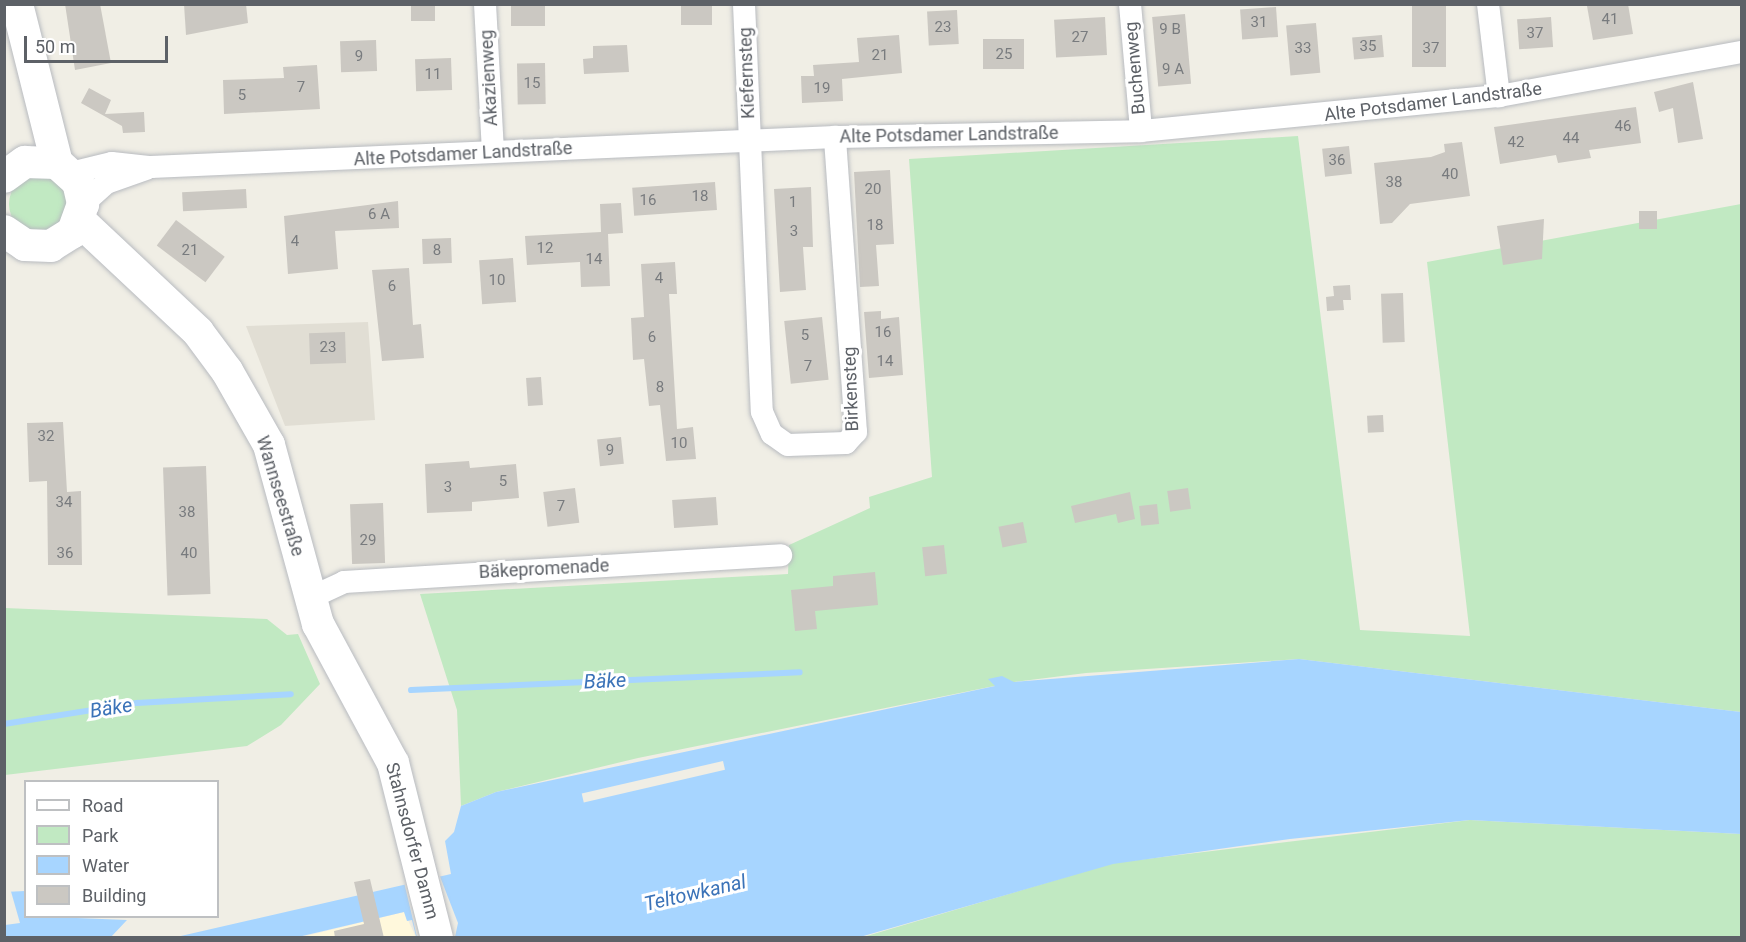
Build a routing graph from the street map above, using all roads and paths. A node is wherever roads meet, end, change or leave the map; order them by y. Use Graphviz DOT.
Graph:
graph roads {
  1 [pos="17,4"];
  2 [pos="485,4"];
  3 [pos="744,4"];
  4 [pos="1130,4"];
  5 [pos="1488,4"];
  6 [pos="1742,52"];
  7 [pos="30,62"];
  8 [pos="1499,96"];
  9 [pos="1141,131"];
  10 [pos="835,137"];
  11 [pos="750,142"];
  12 [pos="493,152"];
  13 [pos="151,167"];
  14 [pos="64,168"];
  15 [pos="15,169"];
  16 [pos="75,222"];
  17 [pos="4,231"];
  18 [pos="781,555"];
  19 [pos="310,598"];
  20 [pos="349,684"];
  21 [pos="437,938"];
  1 -- 7 [label="street"];
  2 -- 12 [label="street, Akazienweg"];
  3 -- 11 [label="street, Kiefernsteg"];
  4 -- 9 [label="street, Buchenweg"];
  5 -- 8 [label="street"];
  6 -- 8 [label="street, Alte Potsdamer Landstraße"];
  7 -- 14 [label="street"];
  7 -- 15 [label="street"];
  8 -- 9 [label="street, Alte Potsdamer Landstraße"];
  9 -- 10 [label="street, Alte Potsdamer Landstraße"];
  10 -- 11 [label="street, Alte Potsdamer Landstraße"];
  10 -- 11 [label="street, Birkensteg"];
  11 -- 12 [label="street, Alte Potsdamer Landstraße"];
  12 -- 13 [label="street, Alte Potsdamer Landstraße"];
  13 -- 14 [label="street, Alte Potsdamer Landstraße"];
  13 -- 16 [label="street, Alte Potsdamer Landstraße"];
  14 -- 15 [label="street"];
  14 -- 16 [label="street"];
  16 -- 17 [label="street"];
  16 -- 19 [label="street, Wannseestraße"];
  18 -- 19 [label="street, Bäkepromenade"];
  19 -- 20 [label="street, Wannseestraße"];
  20 -- 21 [label="street, Stahnsdorfer Damm"];
}
